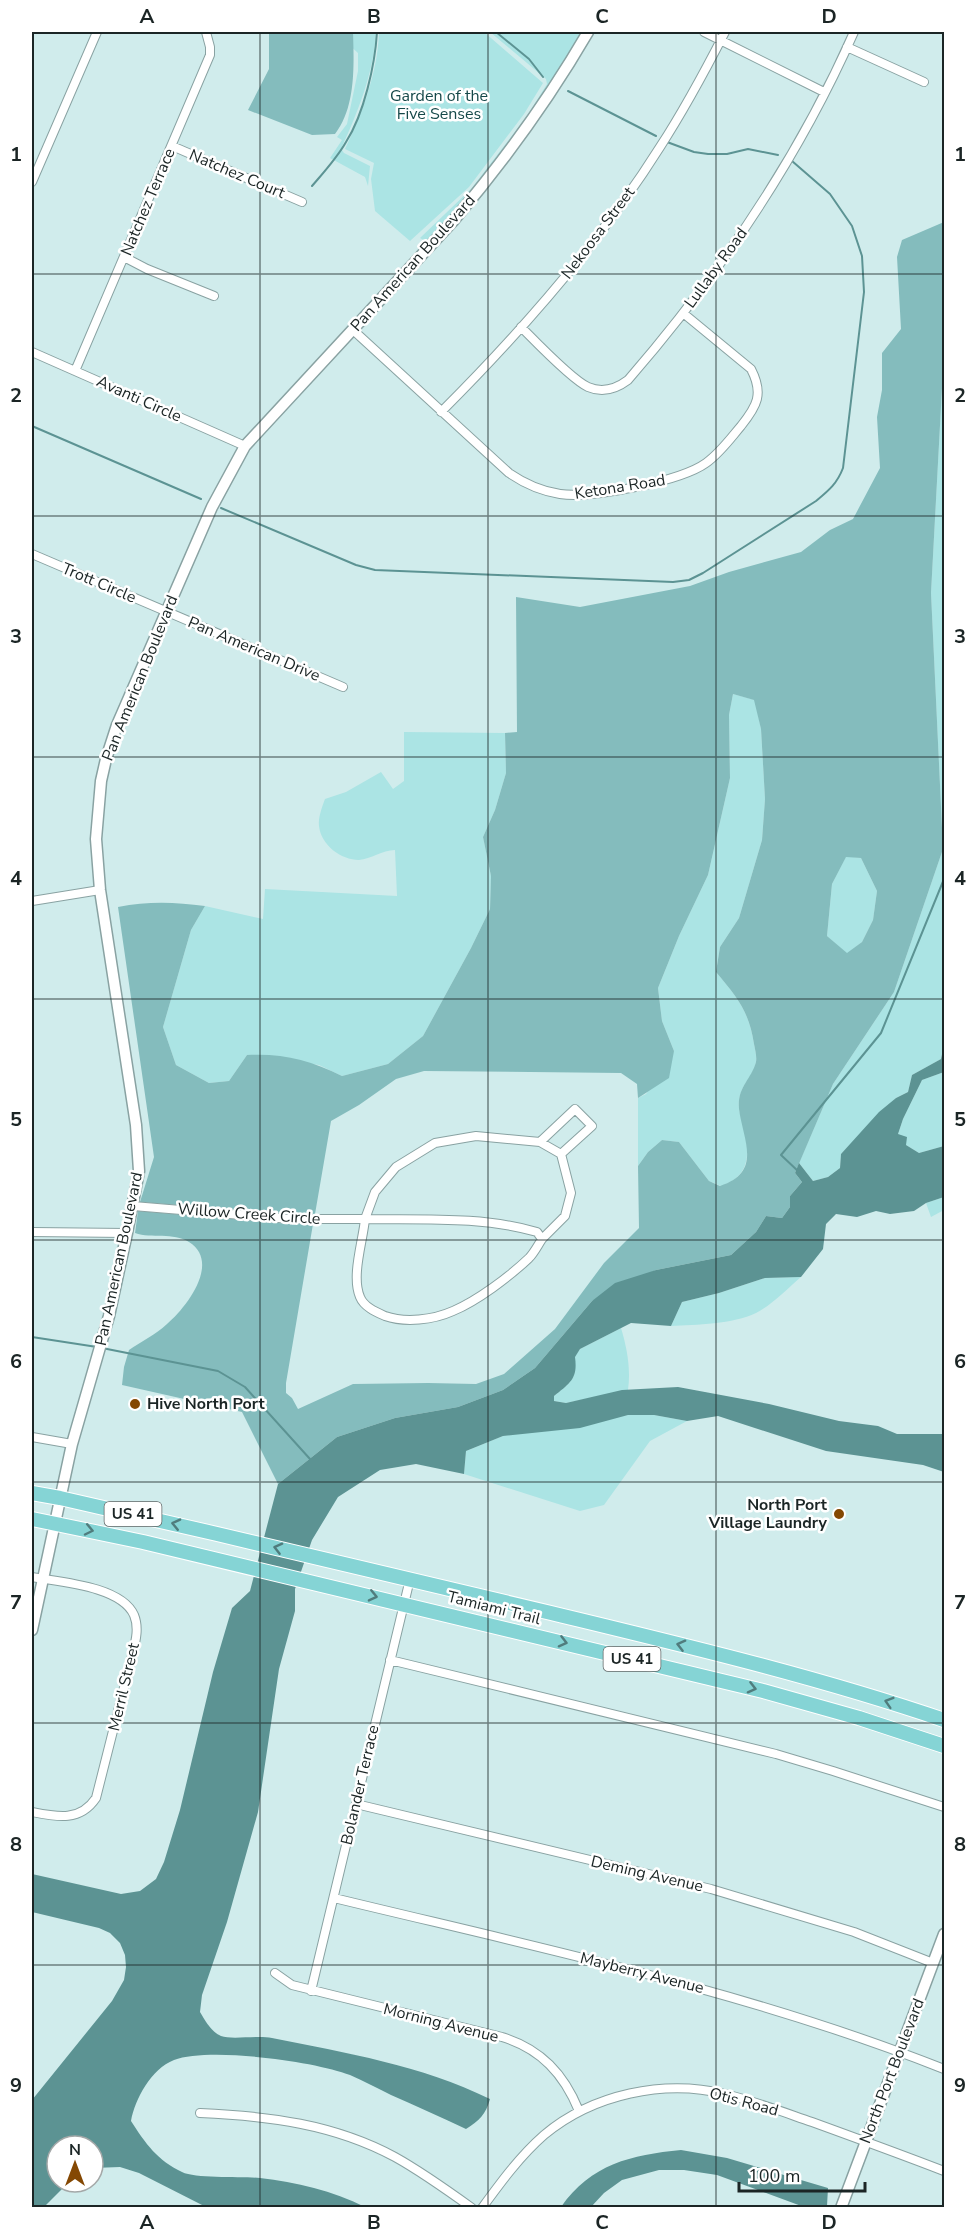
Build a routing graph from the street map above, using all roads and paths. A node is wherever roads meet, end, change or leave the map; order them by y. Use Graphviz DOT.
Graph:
graph roads {
  1 [pos="97,32"];
  2 [pos="206,32"];
  3 [pos="588,32"];
  4 [pos="704,32"];
  5 [pos="854,32"];
  6 [pos="723,36"];
  7 [pos="848,47"];
  8 [pos="924,82"];
  9 [pos="824,92"];
  10 [pos="172,146"];
  11 [pos="32,182"];
  12 [pos="302,202"];
  13 [pos="124,257"];
  14 [pos="214,296"];
  15 [pos="683,313"];
  16 [pos="520,327"];
  17 [pos="353,330"];
  18 [pos="32,352"];
  19 [pos="75,371"];
  20 [pos="441,412"];
  21 [pos="245,446"];
  22 [pos="32,554"];
  23 [pos="166,612"];
  24 [pos="343,687"];
  25 [pos="100,890"];
  26 [pos="32,901"];
  27 [pos="540,1142"];
  28 [pos="561,1154"];
  29 [pos="133,1206"];
  30 [pos="365,1219"];
  31 [pos="32,1233"];
  32 [pos="127,1233"];
  33 [pos="542,1239"];
  34 [pos="32,1437"];
  35 [pos="72,1444"];
  36 [pos="32,1493"];
  37 [pos="60,1498"];
  38 [pos="32,1519"];
  39 [pos="55,1523"];
  40 [pos="32,1577"];
  41 [pos="44,1579"];
  42 [pos="410,1579"];
  43 [pos="404,1604"];
  44 [pos="32,1630"];
  45 [pos="390,1660"];
  46 [pos="945,1720"];
  47 [pos="945,1746"];
  48 [pos="356,1804"];
  49 [pos="945,1808"];
  50 [pos="32,1812"];
  51 [pos="334,1898"];
  52 [pos="945,1934"];
  53 [pos="933,1963"];
  54 [pos="275,1972"];
  55 [pos="312,1991"];
  56 [pos="900,2051"];
  57 [pos="945,2069"];
  58 [pos="579,2112"];
  59 [pos="200,2113"];
  60 [pos="866,2141"];
  61 [pos="945,2171"];
  62 [pos="472,2208"];
  63 [pos="482,2208"];
  64 [pos="841,2208"];
  1 -- 11 [label="street"];
  2 -- 10 [label="street, Natchez Terrace"];
  3 -- 17 [label="street, Pan American Boulevard"];
  4 -- 6 [label="street"];
  5 -- 7 [label="street, Lullaby Road"];
  6 -- 9 [label="street"];
  6 -- 16 [label="street, Nekoosa Street"];
  7 -- 8 [label="street"];
  7 -- 9 [label="street, Lullaby Road"];
  9 -- 15 [label="street, Lullaby Road"];
  10 -- 12 [label="street, Natchez Court"];
  10 -- 13 [label="street, Natchez Terrace"];
  13 -- 14 [label="street"];
  13 -- 19 [label="street, Natchez Terrace"];
  15 -- 16 [label="street, Lullaby Road"];
  15 -- 20 [label="street, Ketona Road"];
  16 -- 20 [label="street, Nekoosa Street"];
  17 -- 20 [label="street, Ketona Road"];
  17 -- 21 [label="street, Pan American Boulevard"];
  18 -- 19 [label="street, Avanti Circle"];
  19 -- 21 [label="street, Avanti Circle"];
  21 -- 23 [label="street, Pan American Boulevard"];
  22 -- 23 [label="street, Trott Circle"];
  23 -- 24 [label="street, Pan American Drive"];
  23 -- 25 [label="street, Pan American Boulevard"];
  25 -- 26 [label="street"];
  25 -- 29 [label="street, Pan American Boulevard"];
  27 -- 28 [label="street"];
  27 -- 28 [label="street"];
  27 -- 30 [label="street"];
  28 -- 33 [label="street"];
  29 -- 30 [label="street, Willow Creek Circle"];
  29 -- 32 [label="street, Pan American Boulevard"];
  30 -- 33 [label="street, Willow Creek Circle"];
  30 -- 33 [label="street"];
  31 -- 32 [label="street"];
  32 -- 35 [label="street, Pan American Boulevard"];
  34 -- 35 [label="street"];
  35 -- 37 [label="street, Pan American Boulevard"];
  36 -- 37 [label="main road, Tamiami Trail / US 41"];
  37 -- 39 [label="street, Pan American Boulevard"];
  42 -- 37 [label="main road, Tamiami Trail / US 41, one-way"];
  38 -- 39 [label="main road, Tamiami Trail / US 41"];
  39 -- 41 [label="street, Pan American Boulevard"];
  39 -- 43 [label="main road, Tamiami Trail / US 41, one-way"];
  40 -- 41 [label="street, Merril Street"];
  41 -- 44 [label="street, Pan American Boulevard"];
  41 -- 50 [label="street, Merril Street"];
  42 -- 43 [label="street, Bolander Terrace"];
  46 -- 42 [label="main road, Tamiami Trail / US 41, one-way"];
  43 -- 45 [label="street, Bolander Terrace"];
  43 -- 47 [label="main road, Tamiami Trail / US 41, one-way"];
  45 -- 48 [label="street, Bolander Terrace"];
  45 -- 49 [label="street"];
  48 -- 51 [label="street, Bolander Terrace"];
  48 -- 53 [label="street, Deming Avenue"];
  51 -- 55 [label="street, Bolander Terrace"];
  51 -- 56 [label="street, Mayberry Avenue"];
  52 -- 53 [label="street, North Port Boulevard"];
  53 -- 56 [label="street, North Port Boulevard"];
  54 -- 55 [label="street, Morning Avenue"];
  55 -- 58 [label="street, Morning Avenue"];
  56 -- 57 [label="street, Mayberry Avenue"];
  56 -- 60 [label="street, North Port Boulevard"];
  58 -- 60 [label="street, Otis Road"];
  58 -- 63 [label="street, Otis Road"];
  59 -- 62 [label="street"];
  60 -- 61 [label="street, Otis Road"];
  60 -- 64 [label="street, North Port Boulevard"];
}
